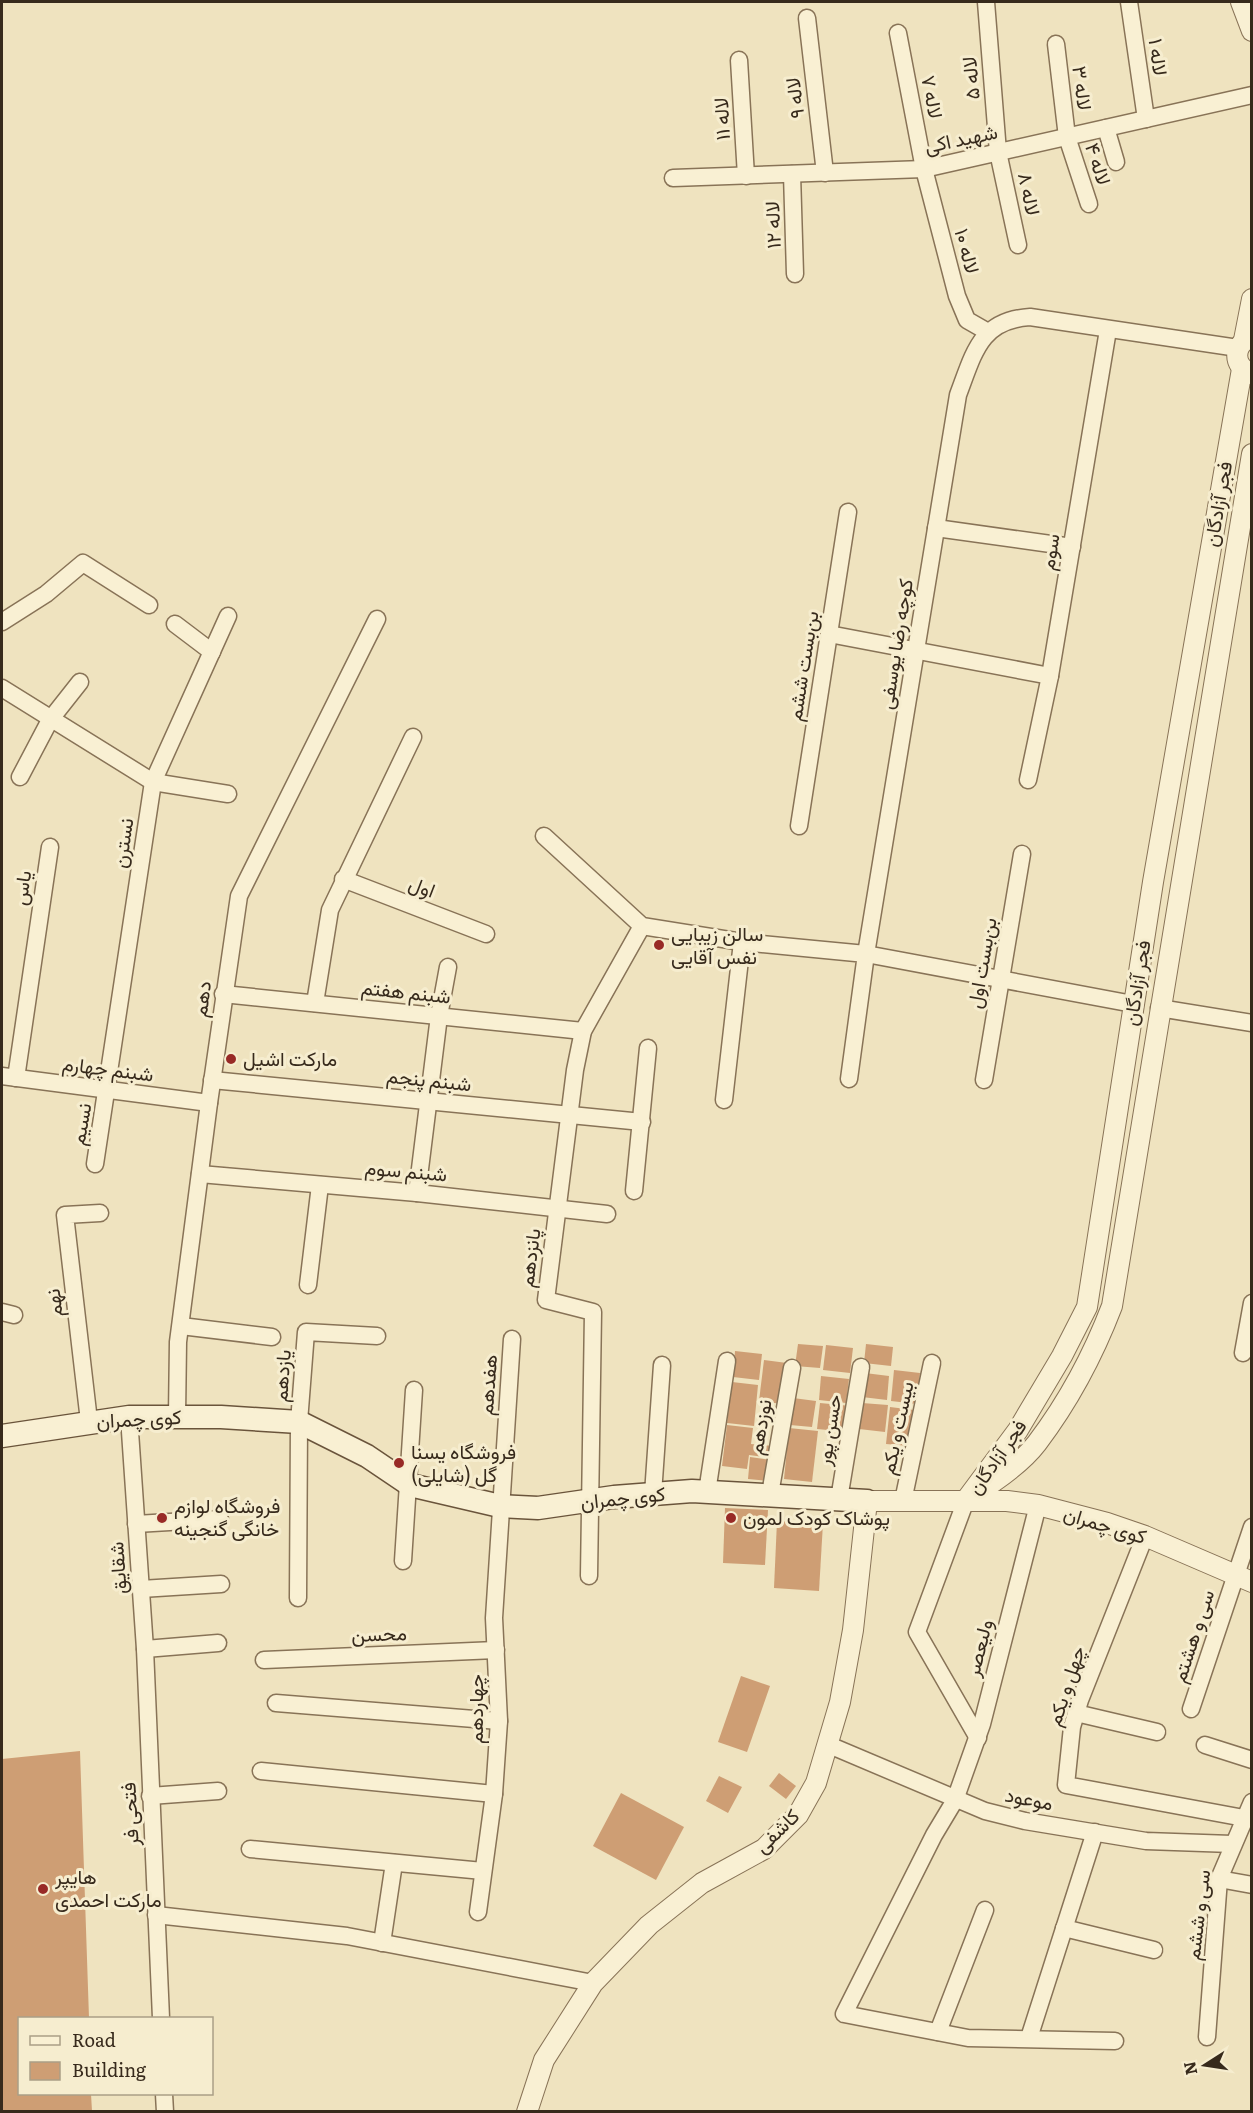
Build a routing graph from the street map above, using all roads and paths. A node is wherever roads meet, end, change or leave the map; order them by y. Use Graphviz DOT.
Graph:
graph roads {
  1 [pos="986,2"];
  2 [pos="1129,2"];
  3 [pos="1245,4"];
  4 [pos="807,18"];
  5 [pos="1251,31"];
  6 [pos="898,33"];
  7 [pos="1056,44"];
  8 [pos="739,60"];
  9 [pos="1251,95"];
  10 [pos="1146,119"];
  11 [pos="1106,128"];
  12 [pos="1067,137"];
  13 [pos="998,152"];
  14 [pos="1116,162"];
  15 [pos="924,169"];
  16 [pos="825,172"];
  17 [pos="792,174"];
  18 [pos="746,176"];
  19 [pos="673,178"];
  20 [pos="1089,204"];
  21 [pos="1018,245"];
  22 [pos="795,274"];
  23 [pos="1251,299"];
  24 [pos="1108,330"];
  25 [pos="988,332"];
  26 [pos="1245,341"];
  27 [pos="1247,372"];
  28 [pos="1251,454"];
  29 [pos="848,512"];
  30 [pos="936,528"];
  31 [pos="1072,547"];
  32 [pos="149,605"];
  33 [pos="228,616"];
  34 [pos="377,619"];
  35 [pos="2,622"];
  36 [pos="175,624"];
  37 [pos="829,633"];
  38 [pos="212,652"];
  39 [pos="916,652"];
  40 [pos="1050,676"];
  41 [pos="80,682"];
  42 [pos="2,690"];
  43 [pos="50,720"];
  44 [pos="414,737"];
  45 [pos="20,777"];
  46 [pos="1028,780"];
  47 [pos="153,782"];
  48 [pos="228,794"];
  49 [pos="799,826"];
  50 [pos="544,836"];
  51 [pos="50,847"];
  52 [pos="1022,854"];
  53 [pos="343,879"];
  54 [pos="642,926"];
  55 [pos="486,934"];
  56 [pos="742,942"];
  57 [pos="866,954"];
  58 [pos="448,966"];
  59 [pos="1000,980"];
  60 [pos="224,994"];
  61 [pos="315,1004"];
  62 [pos="1133,1004"];
  63 [pos="1159,1008"];
  64 [pos="438,1016"];
  65 [pos="1251,1023"];
  66 [pos="583,1031"];
  67 [pos="648,1048"];
  68 [pos="9,1077"];
  69 [pos="849,1079"];
  70 [pos="212,1080"];
  71 [pos="984,1080"];
  72 [pos="108,1090"];
  73 [pos="724,1100"];
  74 [pos="429,1101"];
  75 [pos="208,1103"];
  76 [pos="569,1115"];
  77 [pos="642,1122"];
  78 [pos="95,1164"];
  79 [pos="200,1174"];
  80 [pos="320,1185"];
  81 [pos="634,1191"];
  82 [pos="417,1193"];
  83 [pos="558,1208"];
  84 [pos="100,1213"];
  85 [pos="607,1214"];
  86 [pos="308,1285"];
  87 [pos="1251,1303"];
  88 [pos="181,1326"];
  89 [pos="377,1336"];
  90 [pos="272,1337"];
  91 [pos="512,1339"];
  92 [pos="1243,1353"];
  93 [pos="726,1361"];
  94 [pos="932,1363"];
  95 [pos="662,1365"];
  96 [pos="861,1367"];
  97 [pos="792,1368"];
  98 [pos="414,1390"];
  99 [pos="177,1416"];
  100 [pos="129,1418"];
  101 [pos="89,1421"];
  102 [pos="299,1422"];
  103 [pos="1018,1430"];
  104 [pos="2,1436"];
  105 [pos="1036,1444"];
  106 [pos="410,1485"];
  107 [pos="707,1492"];
  108 [pos="653,1494"];
  109 [pos="770,1494"];
  110 [pos="839,1499"];
  111 [pos="966,1500"];
  112 [pos="588,1501"];
  113 [pos="867,1501"];
  114 [pos="903,1502"];
  115 [pos="1038,1505"];
  116 [pos="500,1506"];
  117 [pos="220,1519"];
  118 [pos="136,1524"];
  119 [pos="1251,1527"];
  120 [pos="1145,1536"];
  121 [pos="404,1562"];
  122 [pos="589,1576"];
  123 [pos="1243,1579"];
  124 [pos="221,1584"];
  125 [pos="141,1589"];
  126 [pos="298,1598"];
  127 [pos="218,1643"];
  128 [pos="145,1649"];
  129 [pos="496,1650"];
  130 [pos="264,1660"];
  131 [pos="276,1703"];
  132 [pos="1191,1709"];
  133 [pos="1076,1713"];
  134 [pos="147,1715"];
  135 [pos="499,1721"];
  136 [pos="1157,1732"];
  137 [pos="978,1738"];
  138 [pos="829,1745"];
  139 [pos="1205,1745"];
  140 [pos="1251,1760"];
  141 [pos="261,1771"];
  142 [pos="218,1791"];
  143 [pos="494,1794"];
  144 [pos="150,1796"];
  145 [pos="955,1800"];
  146 [pos="1251,1802"];
  147 [pos="1244,1818"];
  148 [pos="1095,1832"];
  149 [pos="1232,1844"];
  150 [pos="250,1849"];
  151 [pos="394,1863"];
  152 [pos="483,1871"];
  153 [pos="1219,1879"];
  154 [pos="1251,1885"];
  155 [pos="985,1910"];
  156 [pos="478,1912"];
  157 [pos="156,1915"];
  158 [pos="1064,1928"];
  159 [pos="382,1943"];
  160 [pos="1154,1950"];
  161 [pos="593,1983"];
  162 [pos="161,2017"];
  163 [pos="938,2032"];
  164 [pos="1207,2037"];
  165 [pos="1029,2038"];
  166 [pos="1115,2041"];
  167 [pos="164,2095"];
  168 [pos="165,2112"];
  169 [pos="527,2112"];
  1 -- 13 [label="street, لاله ۵"];
  2 -- 10 [label="street, لاله ۱"];
  3 -- 5 [label="street"];
  4 -- 16 [label="street, لاله ۹"];
  6 -- 15 [label="street, لاله ۷"];
  7 -- 12 [label="street, لاله ۳"];
  8 -- 18 [label="street, لاله ۱۱"];
  9 -- 10 [label="street, شهید اکی"];
  10 -- 11 [label="street, شهید اکی"];
  11 -- 12 [label="street, شهید اکی"];
  11 -- 14 [label="street"];
  12 -- 13 [label="street, شهید اکی"];
  12 -- 20 [label="street, لاله ۴"];
  13 -- 15 [label="street, شهید اکی"];
  13 -- 21 [label="street, لاله ۸"];
  15 -- 16 [label="street, شهید اکی"];
  15 -- 25 [label="street, لاله ۱۰"];
  16 -- 17 [label="street, شهید اکی"];
  17 -- 18 [label="street, شهید اکی"];
  17 -- 22 [label="street, لاله ۱۲"];
  18 -- 19 [label="street, شهید اکی"];
  23 -- 26 [label="street"];
  24 -- 25 [label="street"];
  24 -- 26 [label="street"];
  24 -- 31 [label="street, سوم"];
  25 -- 30 [label="street, کوچه رضا یوسفی"];
  26 -- 27 [label="street"];
  27 -- 62 [label="street, فجر آزادگان"];
  28 -- 63 [label="street, فجر آزادگان"];
  29 -- 37 [label="street, بن‌بست ششم"];
  30 -- 31 [label="street"];
  30 -- 39 [label="street, کوچه رضا یوسفی"];
  31 -- 40 [label="street, سوم"];
  32 -- 35 [label="street"];
  33 -- 38 [label="street, نسترن"];
  34 -- 60 [label="street, دهم"];
  36 -- 38 [label="street"];
  37 -- 39 [label="street"];
  37 -- 49 [label="street, بن‌بست ششم"];
  38 -- 47 [label="street, نسترن"];
  39 -- 40 [label="street"];
  39 -- 57 [label="street, کوچه رضا یوسفی"];
  40 -- 46 [label="street, سوم"];
  41 -- 43 [label="street"];
  42 -- 43 [label="street"];
  43 -- 45 [label="street"];
  43 -- 47 [label="street"];
  44 -- 53 [label="street"];
  47 -- 48 [label="street"];
  47 -- 72 [label="street, نسترن"];
  50 -- 54 [label="street"];
  51 -- 68 [label="street, یاس"];
  52 -- 59 [label="street, بن‌بست اول"];
  53 -- 55 [label="street, اول"];
  53 -- 61 [label="street"];
  54 -- 56 [label="street"];
  54 -- 66 [label="street, پانزدهم"];
  56 -- 57 [label="street"];
  56 -- 73 [label="street"];
  57 -- 59 [label="street"];
  57 -- 69 [label="street, کوچه رضا یوسفی"];
  58 -- 64 [label="street"];
  59 -- 62 [label="street"];
  59 -- 71 [label="street, بن‌بست اول"];
  60 -- 61 [label="street, شبنم هفتم"];
  60 -- 70 [label="street, دهم"];
  61 -- 64 [label="street, شبنم هفتم"];
  62 -- 63 [label="street"];
  62 -- 103 [label="street, فجر آزادگان"];
  63 -- 65 [label="street"];
  63 -- 105 [label="street, فجر آزادگان"];
  64 -- 66 [label="street, شبنم هفتم"];
  64 -- 74 [label="street"];
  66 -- 76 [label="street, پانزدهم"];
  67 -- 77 [label="street"];
  68 -- 72 [label="street, شبنم چهارم"];
  70 -- 74 [label="street, شبنم پنجم"];
  70 -- 75 [label="street, دهم"];
  72 -- 75 [label="street, شبنم چهارم"];
  72 -- 78 [label="street, نسیم"];
  74 -- 76 [label="street, شبنم پنجم"];
  74 -- 82 [label="street"];
  75 -- 79 [label="street, دهم"];
  76 -- 77 [label="street, شبنم پنجم"];
  76 -- 83 [label="street, پانزدهم"];
  77 -- 81 [label="street"];
  79 -- 80 [label="street, شبنم سوم"];
  79 -- 88 [label="street, دهم"];
  80 -- 82 [label="street, شبنم سوم"];
  80 -- 86 [label="street"];
  82 -- 83 [label="street, شبنم سوم"];
  83 -- 85 [label="street, شبنم سوم"];
  83 -- 112 [label="street, پانزدهم"];
  84 -- 101 [label="street, نهم"];
  87 -- 92 [label="street"];
  88 -- 90 [label="street"];
  88 -- 99 [label="street, دهم"];
  89 -- 102 [label="street, یازدهم"];
  91 -- 116 [label="street, هفدهم"];
  93 -- 107 [label="street"];
  94 -- 114 [label="street, بیست و یکم"];
  95 -- 108 [label="street"];
  96 -- 110 [label="street, حسن پور"];
  97 -- 109 [label="street, نوزدهم"];
  98 -- 106 [label="street"];
  99 -- 100 [label="main road, کوی چمران"];
  99 -- 102 [label="main road, کوی چمران"];
  100 -- 101 [label="main road, کوی چمران"];
  100 -- 118 [label="street, شقایق"];
  101 -- 104 [label="main road, کوی چمران"];
  102 -- 106 [label="main road, کوی چمران"];
  102 -- 126 [label="street"];
  103 -- 105 [label="street"];
  103 -- 111 [label="street, فجر آزادگان"];
  105 -- 111 [label="street, فجر آزادگان"];
  106 -- 116 [label="main road, کوی چمران"];
  106 -- 121 [label="street"];
  107 -- 108 [label="main road, کوی چمران"];
  107 -- 109 [label="main road, کوی چمران"];
  108 -- 112 [label="main road, کوی چمران"];
  109 -- 110 [label="main road, کوی چمران"];
  110 -- 113 [label="main road, کوی چمران"];
  111 -- 114 [label="street, کوی چمران"];
  111 -- 115 [label="street, کوی چمران"];
  111 -- 137 [label="street"];
  112 -- 116 [label="main road, کوی چمران"];
  112 -- 122 [label="street, پانزدهم"];
  113 -- 114 [label="street, کوی چمران"];
  113 -- 138 [label="street, کاشفی"];
  115 -- 120 [label="street, کوی چمران"];
  115 -- 137 [label="street, ولیعصر"];
  116 -- 129 [label="street, چهاردهم"];
  117 -- 118 [label="street"];
  118 -- 125 [label="street, شقایق"];
  119 -- 123 [label="street, سی و هشتم"];
  120 -- 123 [label="street, کوی چمران"];
  120 -- 133 [label="street, چهل و یکم"];
  123 -- 132 [label="street, سی و هشتم"];
  124 -- 125 [label="street"];
  125 -- 128 [label="street, شقایق"];
  127 -- 128 [label="street"];
  128 -- 134 [label="street, شقایق"];
  129 -- 130 [label="street, محسن"];
  129 -- 135 [label="street, چهاردهم"];
  131 -- 135 [label="street"];
  133 -- 136 [label="street"];
  133 -- 147 [label="street, چهل و یکم"];
  134 -- 144 [label="street, فتحی فر"];
  135 -- 143 [label="street, چهاردهم"];
  137 -- 145 [label="street, ولیعصر"];
  138 -- 145 [label="street, موعود"];
  138 -- 161 [label="street, کاشفی"];
  139 -- 140 [label="street"];
  141 -- 143 [label="street"];
  142 -- 144 [label="street"];
  143 -- 152 [label="street, چهاردهم"];
  144 -- 157 [label="street, فتحی فر"];
  145 -- 148 [label="street, موعود"];
  145 -- 163 [label="street, ولیعصر"];
  146 -- 147 [label="street, سی و ششم"];
  147 -- 149 [label="street, سی و ششم"];
  148 -- 149 [label="street, موعود"];
  148 -- 158 [label="street"];
  149 -- 153 [label="street, سی و ششم"];
  150 -- 151 [label="street"];
  151 -- 152 [label="street"];
  151 -- 159 [label="street"];
  152 -- 156 [label="street, چهاردهم"];
  153 -- 154 [label="street"];
  153 -- 164 [label="street, سی و ششم"];
  155 -- 163 [label="street"];
  157 -- 159 [label="street"];
  157 -- 162 [label="street, فتحی فر"];
  158 -- 160 [label="street"];
  158 -- 165 [label="street"];
  159 -- 161 [label="street"];
  161 -- 169 [label="street, کاشفی"];
  163 -- 165 [label="street"];
  165 -- 166 [label="street"];
  167 -- 168 [label="street"];
}
